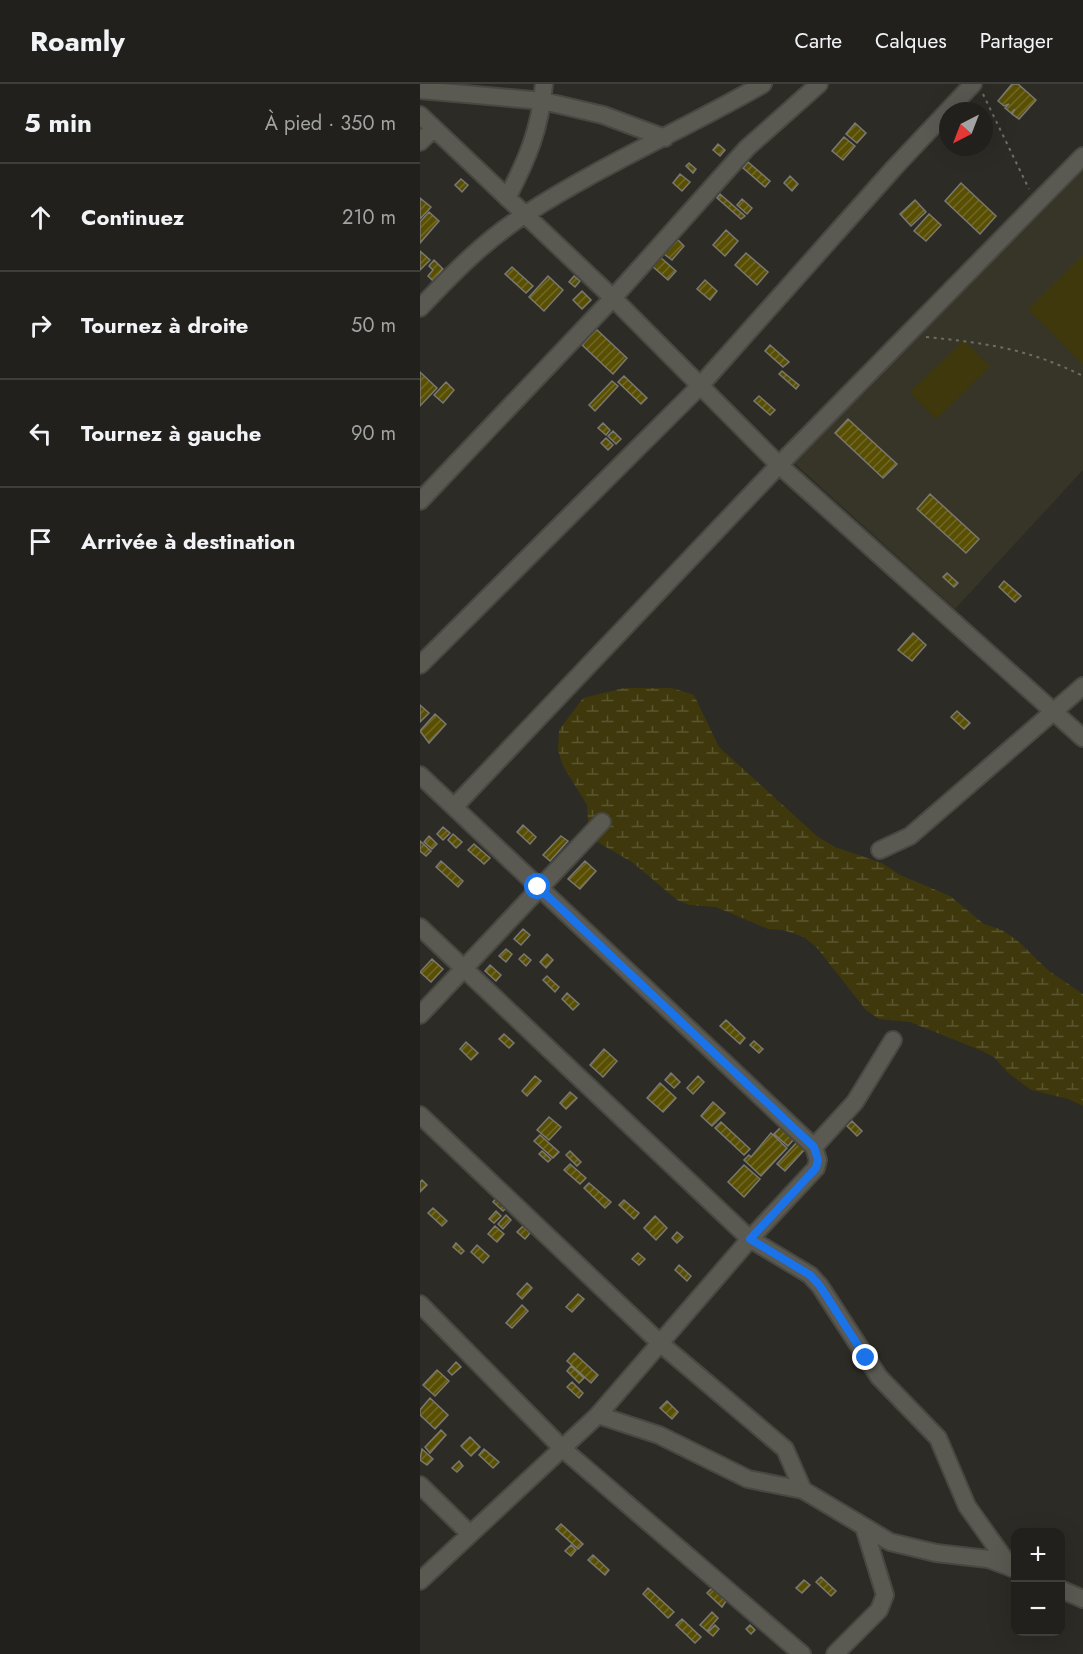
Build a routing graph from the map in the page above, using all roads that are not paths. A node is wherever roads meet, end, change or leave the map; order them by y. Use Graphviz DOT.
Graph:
graph roads {
  1 [pos="544,84"];
  2 [pos="763,84"];
  3 [pos="819,84"];
  4 [pos="978,89"];
  5 [pos="420,90"];
  6 [pos="543,101"];
  7 [pos="420,115"];
  8 [pos="434,128"];
  9 [pos="665,138"];
  10 [pos="420,142"];
  11 [pos="1083,156"];
  12 [pos="507,198"];
  13 [pos="525,214"];
  14 [pos="613,298"];
  15 [pos="420,308"];
  16 [pos="699,387"];
  17 [pos="779,465"];
  18 [pos="420,501"];
  19 [pos="420,665"];
  20 [pos="1083,686"];
  21 [pos="1054,712"];
  22 [pos="1083,738"];
  23 [pos="420,775"];
  24 [pos="454,807"];
  25 [pos="602,822"];
  26 [pos="880,850"];
  27 [pos="538,887"];
  28 [pos="420,927"];
  29 [pos="465,968"];
  30 [pos="420,1015"];
  31 [pos="893,1040"];
  32 [pos="420,1115"];
  33 [pos="814,1147"];
  34 [pos="750,1239"];
  35 [pos="420,1304"];
  36 [pos="661,1344"];
  37 [pos="598,1415"];
  38 [pos="563,1449"];
  39 [pos="420,1485"];
  40 [pos="803,1490"];
  41 [pos="864,1527"];
  42 [pos="469,1533"];
  43 [pos="1011,1566"];
  44 [pos="1011,1568"];
  45 [pos="420,1581"];
  46 [pos="1065,1591"];
  47 [pos="1083,1599"];
  48 [pos="802,1654"];
  49 [pos="835,1654"];
  1 -- 6 [label="street"];
  2 -- 9 [label="street"];
  3 -- 14 [label="street"];
  4 -- 16 [label="street"];
  5 -- 6 [label="street"];
  6 -- 9 [label="street"];
  6 -- 12 [label="street"];
  7 -- 8 [label="street"];
  8 -- 10 [label="street"];
  8 -- 12 [label="street"];
  9 -- 13 [label="street"];
  11 -- 17 [label="street"];
  12 -- 13 [label="street"];
  13 -- 14 [label="street"];
  13 -- 15 [label="street"];
  14 -- 16 [label="street"];
  14 -- 18 [label="street"];
  16 -- 17 [label="street"];
  16 -- 19 [label="street"];
  17 -- 21 [label="street"];
  17 -- 24 [label="street"];
  20 -- 21 [label="street"];
  21 -- 22 [label="street"];
  21 -- 26 [label="street"];
  23 -- 24 [label="street"];
  24 -- 27 [label="street"];
  25 -- 27 [label="street"];
  27 -- 29 [label="street"];
  27 -- 33 [label="street"];
  28 -- 29 [label="street"];
  29 -- 30 [label="street"];
  29 -- 34 [label="street"];
  31 -- 33 [label="street"];
  32 -- 36 [label="street"];
  33 -- 34 [label="street"];
  34 -- 36 [label="street"];
  34 -- 43 [label="street"];
  35 -- 38 [label="street"];
  36 -- 37 [label="street"];
  36 -- 40 [label="street"];
  37 -- 38 [label="street"];
  37 -- 40 [label="street"];
  38 -- 42 [label="street"];
  38 -- 48 [label="street"];
  39 -- 42 [label="street"];
  40 -- 41 [label="street"];
  41 -- 44 [label="street"];
  41 -- 49 [label="street"];
  42 -- 45 [label="street"];
  46 -- 47 [label="street"];
}
